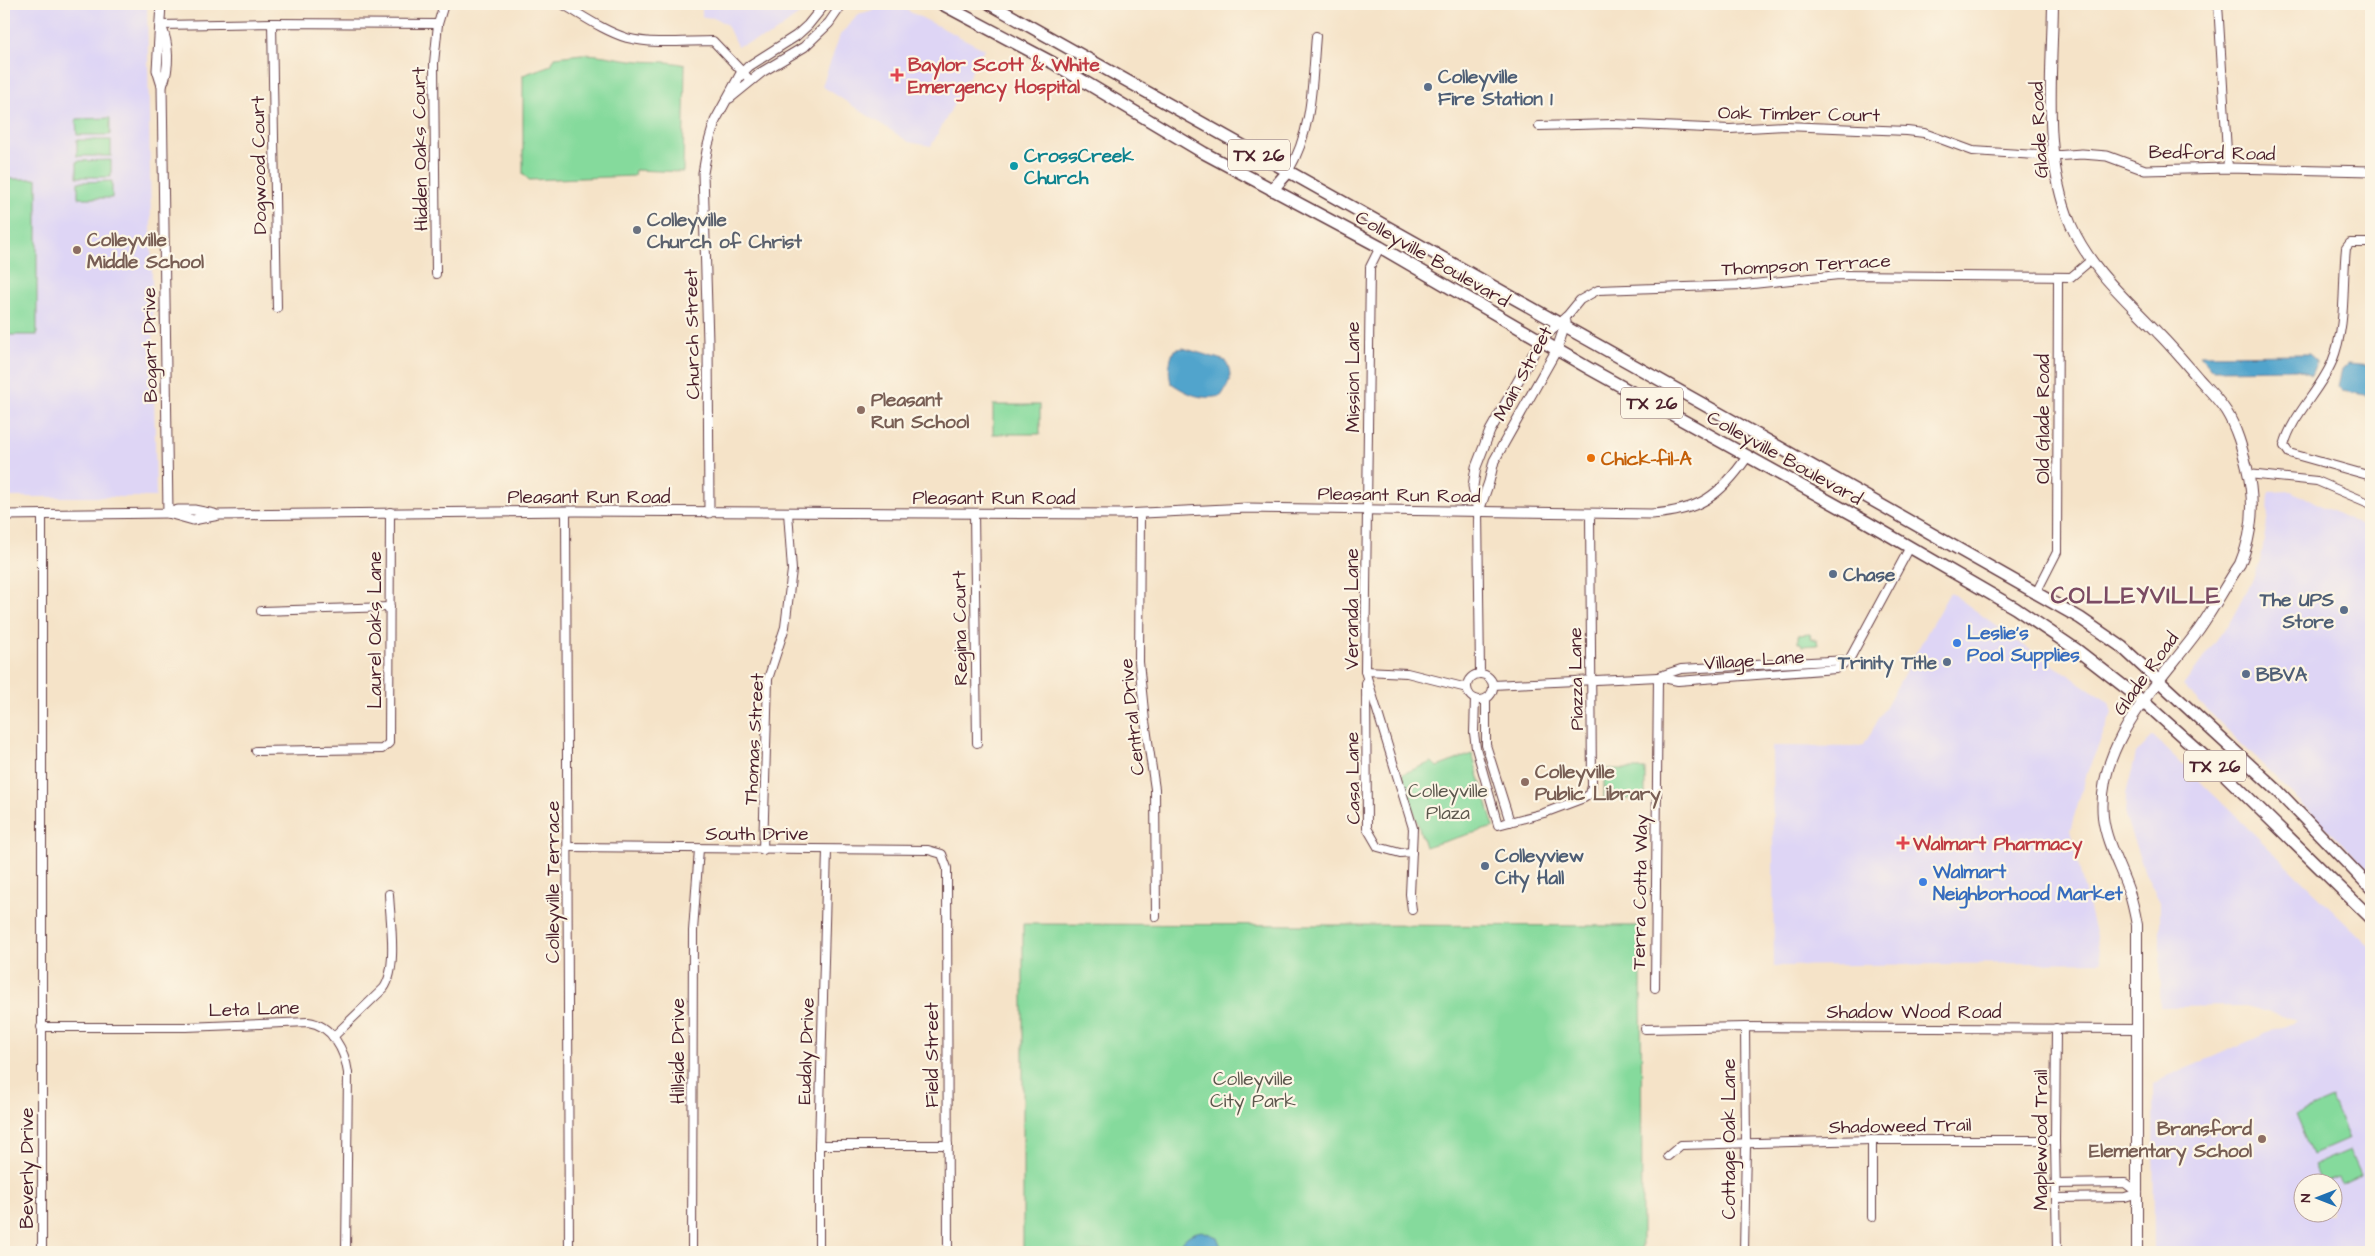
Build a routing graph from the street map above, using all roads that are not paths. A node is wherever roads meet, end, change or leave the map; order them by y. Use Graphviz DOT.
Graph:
graph roads {
  1 [pos="161,4"];
  2 [pos="444,4"];
  3 [pos="562,4"];
  4 [pos="825,4"];
  5 [pos="842,4"];
  6 [pos="942,4"];
  7 [pos="990,4"];
  8 [pos="2053,4"];
  9 [pos="2218,4"];
  10 [pos="272,23"];
  11 [pos="438,24"];
  12 [pos="161,25"];
  13 [pos="808,25"];
  14 [pos="817,35"];
  15 [pos="1316,36"];
  16 [pos="744,71"];
  17 [pos="751,81"];
  18 [pos="728,100"];
  19 [pos="1539,126"];
  20 [pos="2054,156"];
  21 [pos="2228,168"];
  22 [pos="2371,171"];
  23 [pos="1288,172"];
  24 [pos="1272,190"];
  25 [pos="1392,229"];
  26 [pos="2371,244"];
  27 [pos="1380,246"];
  28 [pos="2090,260"];
  29 [pos="436,274"];
  30 [pos="2058,277"];
  31 [pos="277,308"];
  32 [pos="1563,322"];
  33 [pos="1541,340"];
  34 [pos="1557,350"];
  35 [pos="1747,457"];
  36 [pos="2248,474"];
  37 [pos="2371,476"];
  38 [pos="2371,504"];
  39 [pos="1368,510"];
  40 [pos="566,511"];
  41 [pos="1478,511"];
  42 [pos="390,512"];
  43 [pos="788,512"];
  44 [pos="168,513"];
  45 [pos="709,513"];
  46 [pos="974,513"];
  47 [pos="1140,513"];
  48 [pos="1590,513"];
  49 [pos="42,514"];
  50 [pos="4,515"];
  51 [pos="1910,546"];
  52 [pos="2036,593"];
  53 [pos="390,607"];
  54 [pos="261,611"];
  55 [pos="1365,671"];
  56 [pos="1480,674"];
  57 [pos="1658,677"];
  58 [pos="1591,679"];
  59 [pos="2158,682"];
  60 [pos="1494,685"];
  61 [pos="1467,688"];
  62 [pos="1475,699"];
  63 [pos="1486,699"];
  64 [pos="2144,702"];
  65 [pos="977,743"];
  66 [pos="256,751"];
  67 [pos="1510,822"];
  68 [pos="568,847"];
  69 [pos="699,849"];
  70 [pos="763,850"];
  71 [pos="827,850"];
  72 [pos="1412,852"];
  73 [pos="944,858"];
  74 [pos="2347,863"];
  75 [pos="2331,878"];
  76 [pos="2371,888"];
  77 [pos="389,894"];
  78 [pos="1412,910"];
  79 [pos="1156,917"];
  80 [pos="2371,918"];
  81 [pos="1654,988"];
  82 [pos="41,1027"];
  83 [pos="1745,1027"];
  84 [pos="2056,1028"];
  85 [pos="1645,1029"];
  86 [pos="2137,1029"];
  87 [pos="333,1037"];
  88 [pos="1872,1140"];
  89 [pos="2055,1140"];
  90 [pos="819,1145"];
  91 [pos="948,1145"];
  92 [pos="1746,1145"];
  93 [pos="1668,1156"];
  94 [pos="2056,1184"];
  95 [pos="2138,1193"];
  96 [pos="2056,1198"];
  97 [pos="1872,1217"];
  98 [pos="42,1252"];
  99 [pos="346,1252"];
  100 [pos="569,1252"];
  101 [pos="692,1252"];
  102 [pos="820,1252"];
  103 [pos="948,1252"];
  104 [pos="1744,1252"];
  105 [pos="2057,1252"];
  106 [pos="2137,1252"];
  1 -- 12 [label="street, Bogart Drive"];
  2 -- 11 [label="street, Hidden Oaks Court"];
  3 -- 16 [label="street"];
  4 -- 13 [label="street, Church Street"];
  5 -- 14 [label="street, Church Street"];
  6 -- 24 [label="main road, Colleyville Boulevard / TX 26"];
  7 -- 23 [label="main road, Colleyville Boulevard / TX 26"];
  8 -- 20 [label="main road, Glade Road"];
  9 -- 21 [label="street"];
  10 -- 11 [label="street"];
  10 -- 12 [label="street"];
  10 -- 31 [label="street, Dogwood Court"];
  11 -- 29 [label="street, Hidden Oaks Court"];
  12 -- 44 [label="street, Bogart Drive"];
  13 -- 14 [label="street"];
  13 -- 16 [label="street, Church Street"];
  14 -- 17 [label="street, Church Street"];
  15 -- 23 [label="street"];
  16 -- 17 [label="street"];
  16 -- 18 [label="street, Church Street"];
  17 -- 18 [label="street, Church Street"];
  18 -- 45 [label="street, Church Street"];
  19 -- 20 [label="street, Oak Timber Court"];
  20 -- 21 [label="street, Bedford Road"];
  20 -- 28 [label="main road, Glade Road"];
  21 -- 22 [label="street, Bedford Road"];
  23 -- 24 [label="main road"];
  23 -- 25 [label="main road, Colleyville Boulevard / TX 26"];
  24 -- 27 [label="main road, Colleyville Boulevard / TX 26"];
  25 -- 27 [label="main road"];
  25 -- 32 [label="main road, Colleyville Boulevard / TX 26"];
  26 -- 37 [label="street"];
  27 -- 33 [label="main road, Colleyville Boulevard / TX 26"];
  27 -- 39 [label="street, Mission Lane"];
  28 -- 30 [label="street"];
  28 -- 36 [label="main road, Glade Road"];
  30 -- 32 [label="street, Thompson Terrace"];
  30 -- 52 [label="street, Old Glade Road"];
  32 -- 33 [label="street, Main Street"];
  32 -- 34 [label="street, Main Street"];
  32 -- 52 [label="main road, Colleyville Boulevard / TX 26"];
  33 -- 34 [label="main road, Colleyville Boulevard / TX 26"];
  33 -- 41 [label="street, Main Street"];
  34 -- 35 [label="main road, Colleyville Boulevard / TX 26"];
  34 -- 41 [label="street, Main Street"];
  35 -- 48 [label="street, Pleasant Run Road"];
  35 -- 51 [label="main road, Colleyville Boulevard / TX 26"];
  36 -- 38 [label="street"];
  36 -- 59 [label="main road, Glade Road"];
  39 -- 41 [label="street, Pleasant Run Road"];
  39 -- 47 [label="street, Pleasant Run Road"];
  39 -- 55 [label="street, Veranda Lane"];
  40 -- 42 [label="street, Pleasant Run Road"];
  40 -- 45 [label="street, Pleasant Run Road"];
  40 -- 68 [label="street, Colleyville Terrace"];
  41 -- 48 [label="street, Pleasant Run Road"];
  41 -- 56 [label="street, Main Street"];
  42 -- 44 [label="street, Pleasant Run Road"];
  42 -- 53 [label="street, Laurel Oaks Lane"];
  43 -- 45 [label="street, Pleasant Run Road"];
  43 -- 46 [label="street, Pleasant Run Road"];
  43 -- 70 [label="street, Thomas Street"];
  44 -- 49 [label="street, Pleasant Run Road"];
  46 -- 47 [label="street, Pleasant Run Road"];
  46 -- 65 [label="street, Regina Court"];
  47 -- 79 [label="street, Central Drive"];
  48 -- 58 [label="street, Piazza Lane"];
  49 -- 50 [label="street, Pleasant Run Road"];
  49 -- 82 [label="street, Beverly Drive"];
  51 -- 57 [label="street, Village Lane"];
  51 -- 64 [label="main road, Colleyville Boulevard / TX 26"];
  52 -- 59 [label="main road, Colleyville Boulevard / TX 26"];
  53 -- 54 [label="street"];
  53 -- 66 [label="street, Laurel Oaks Lane"];
  55 -- 61 [label="street"];
  55 -- 72 [label="street, Veranda Lane"];
  55 -- 72 [label="street, Casa Lane"];
  56 -- 60 [label="street"];
  56 -- 61 [label="street"];
  57 -- 58 [label="street, Village Lane"];
  57 -- 81 [label="street, Terra Cotta Way"];
  58 -- 60 [label="street, Village Lane"];
  58 -- 67 [label="street, Piazza Lane"];
  59 -- 64 [label="main road, Glade Road"];
  59 -- 74 [label="main road, Colleyville Boulevard / TX 26"];
  60 -- 63 [label="street"];
  61 -- 62 [label="street"];
  62 -- 63 [label="street"];
  62 -- 67 [label="street"];
  63 -- 67 [label="street"];
  64 -- 75 [label="main road, Colleyville Boulevard / TX 26"];
  64 -- 86 [label="main road, Glade Road"];
  68 -- 69 [label="street, South Drive"];
  68 -- 100 [label="street, Colleyville Terrace"];
  69 -- 70 [label="street, South Drive"];
  69 -- 101 [label="street, Hillside Drive"];
  70 -- 71 [label="street, South Drive"];
  71 -- 73 [label="street, South Drive"];
  71 -- 90 [label="street, Eudaly Drive"];
  72 -- 78 [label="street, Veranda Lane"];
  73 -- 91 [label="street, Field Street"];
  74 -- 75 [label="main road"];
  74 -- 76 [label="main road, Colleyville Boulevard / TX 26"];
  75 -- 80 [label="main road, Colleyville Boulevard / TX 26"];
  77 -- 87 [label="street"];
  82 -- 87 [label="street, Leta Lane"];
  82 -- 98 [label="street, Beverly Drive"];
  83 -- 84 [label="street, Shadow Wood Road"];
  83 -- 85 [label="street, Shadow Wood Road"];
  83 -- 92 [label="street, Cottage Oak Lane"];
  84 -- 86 [label="street, Shadow Wood Road"];
  84 -- 89 [label="street, Maplewood Trail"];
  86 -- 95 [label="main road, Glade Road"];
  87 -- 99 [label="street, Leta Lane"];
  88 -- 89 [label="street, Shadoweed Trail"];
  88 -- 92 [label="street, Shadoweed Trail"];
  88 -- 97 [label="street"];
  89 -- 94 [label="street, Maplewood Trail"];
  90 -- 91 [label="street"];
  90 -- 102 [label="street, Eudaly Drive"];
  91 -- 103 [label="street, Field Street"];
  92 -- 93 [label="street, Shadoweed Trail"];
  92 -- 104 [label="street, Cottage Oak Lane"];
  94 -- 95 [label="street"];
  94 -- 96 [label="street, Maplewood Trail"];
  95 -- 96 [label="street"];
  95 -- 106 [label="main road, Glade Road"];
  96 -- 105 [label="street, Maplewood Trail"];
}
